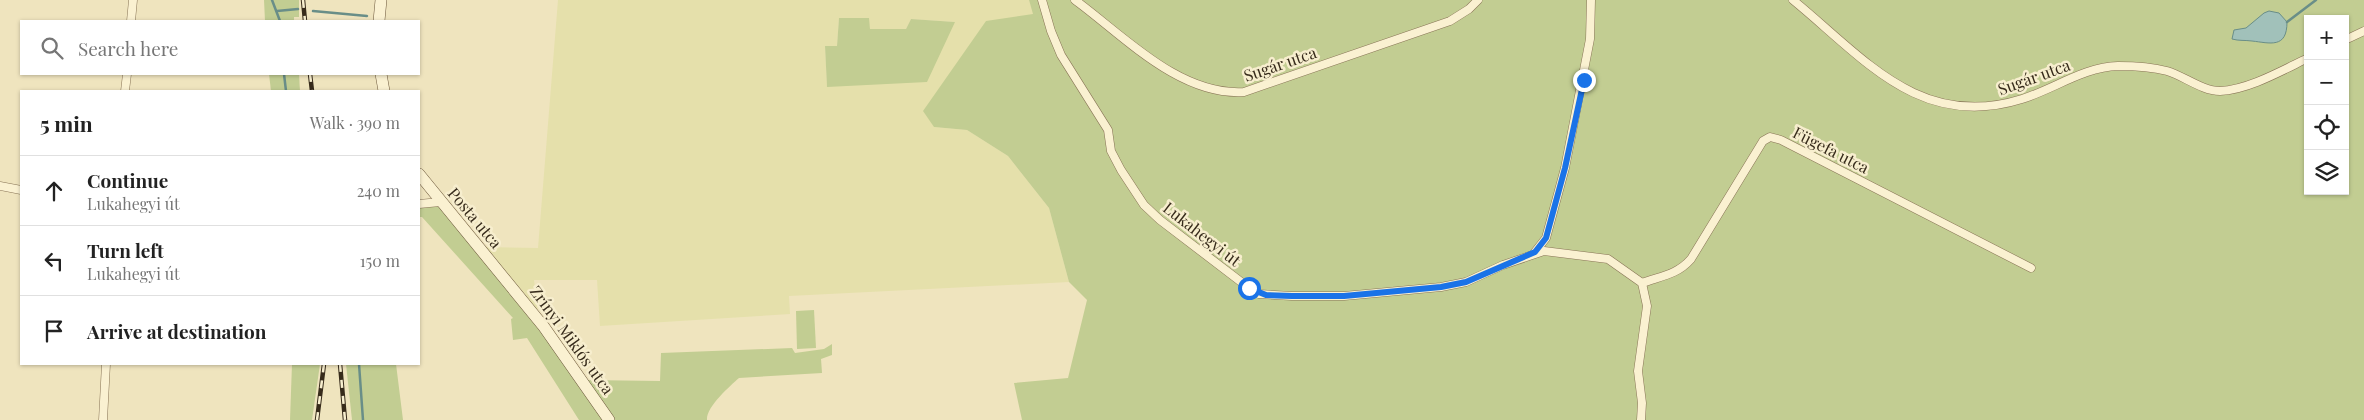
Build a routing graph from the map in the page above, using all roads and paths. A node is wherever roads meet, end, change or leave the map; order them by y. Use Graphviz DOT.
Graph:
graph roads {
  1 [pos="133,0"];
  2 [pos="381,0"];
  3 [pos="1042,0"];
  4 [pos="1075,0"];
  5 [pos="1478,0"];
  6 [pos="1591,0"];
  7 [pos="1793,0"];
  8 [pos="131,20"];
  9 [pos="379,20"];
  10 [pos="2364,31"];
  11 [pos="2349,38"];
  12 [pos="2304,60"];
  13 [pos="126,75"];
  14 [pos="381,75"];
  15 [pos="125,90"];
  16 [pos="384,90"];
  17 [pos="420,175"];
  18 [pos="0,186"];
  19 [pos="20,190"];
  20 [pos="440,202"];
  21 [pos="420,204"];
  22 [pos="1546,238"];
  23 [pos="1535,252"];
  24 [pos="1554,252"];
  25 [pos="2031,268"];
  26 [pos="507,281"];
  27 [pos="1642,283"];
  28 [pos="106,365"];
  29 [pos="103,420"];
  30 [pos="609,420"];
  31 [pos="1641,420"];
  1 -- 8 [label="street"];
  2 -- 9 [label="main road"];
  3 -- 23 [label="street, Lukahegyi út"];
  4 -- 5 [label="street, Sugár utca"];
  6 -- 22 [label="street"];
  7 -- 12 [label="street, Sugár utca"];
  10 -- 11 [label="street"];
  13 -- 15 [label="street"];
  14 -- 16 [label="main road"];
  17 -- 20 [label="main road, Posta utca"];
  18 -- 19 [label="street"];
  20 -- 21 [label="street"];
  20 -- 26 [label="main road, Posta utca"];
  22 -- 23 [label="street"];
  22 -- 24 [label="street"];
  23 -- 24 [label="street, Lukahegyi út"];
  24 -- 27 [label="street, Lukahegyi út"];
  25 -- 27 [label="street, Fügefa utca"];
  26 -- 30 [label="main road, Zrínyi Miklós utca"];
  27 -- 31 [label="street"];
  28 -- 29 [label="street"];
}
